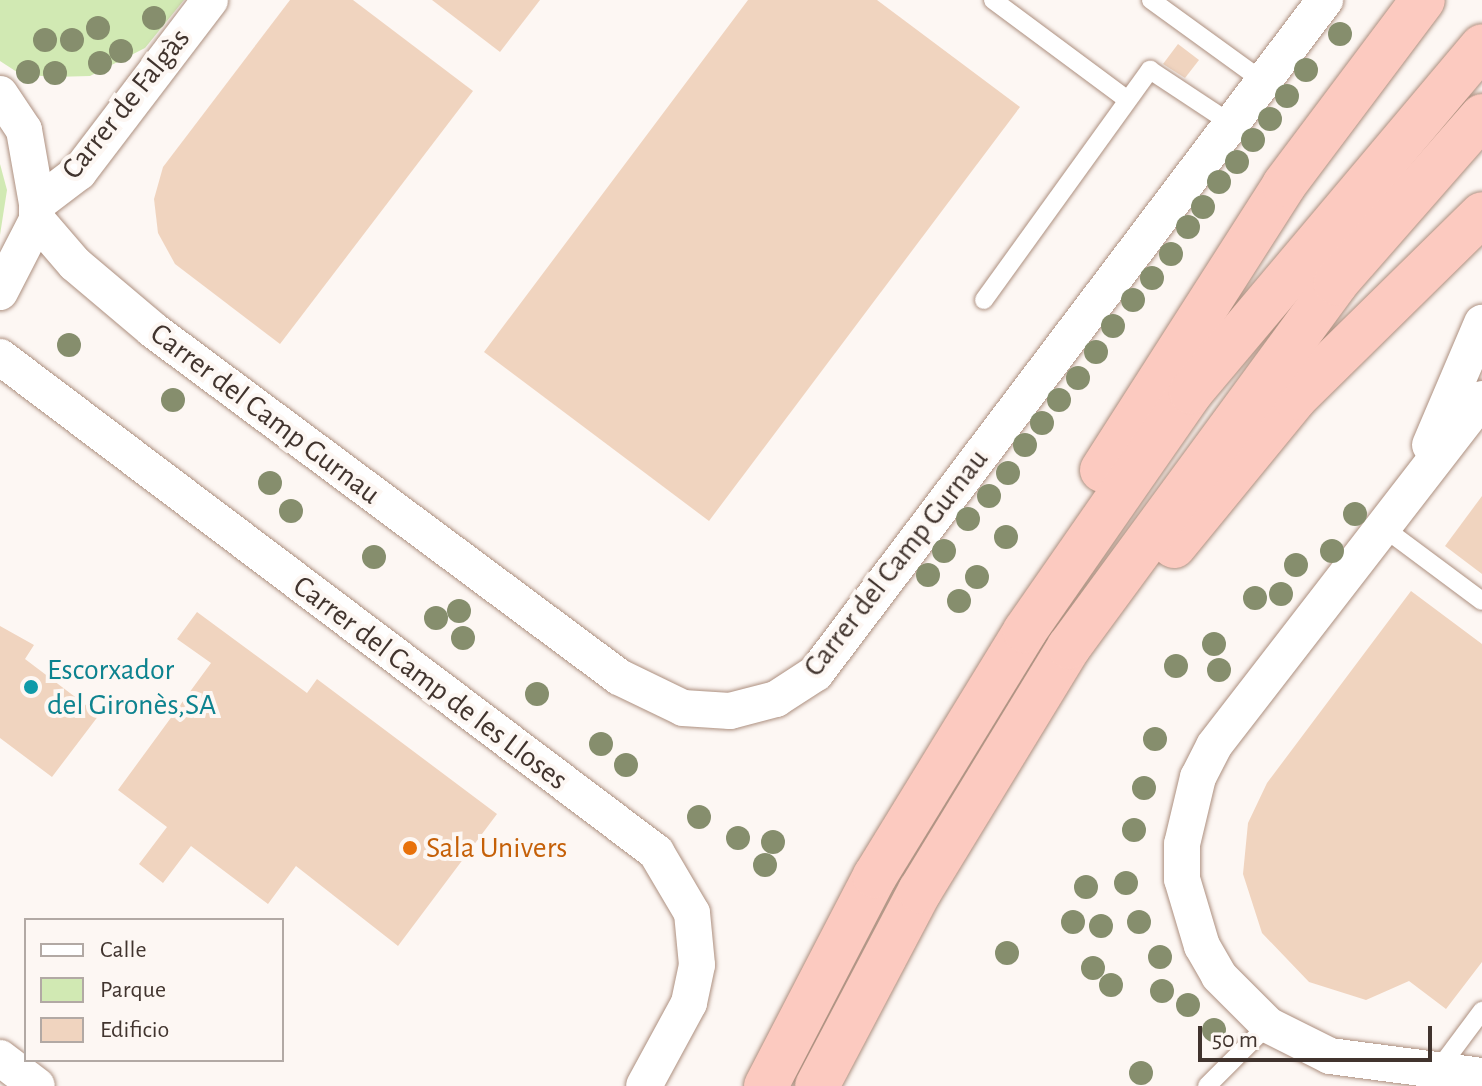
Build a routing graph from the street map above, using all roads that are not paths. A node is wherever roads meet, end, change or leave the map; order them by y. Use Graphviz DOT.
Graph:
graph roads {
  1 [pos="210,0"];
  2 [pos="993,0"];
  3 [pos="1151,0"];
  4 [pos="1325,0"];
  5 [pos="1396,0"];
  6 [pos="1423,0"];
  7 [pos="1482,46"];
  8 [pos="1263,81"];
  9 [pos="0,94"];
  10 [pos="1125,98"];
  11 [pos="1482,116"];
  12 [pos="1232,124"];
  13 [pos="37,212"];
  14 [pos="1482,214"];
  15 [pos="0,292"];
  16 [pos="984,300"];
  17 [pos="1482,323"];
  18 [pos="1194,328"];
  19 [pos="0,357"];
  20 [pos="1482,399"];
  21 [pos="1409,494"];
  22 [pos="1384,528"];
  23 [pos="1482,601"];
  24 [pos="1049,681"];
  25 [pos="962,732"];
  26 [pos="1482,1011"];
  27 [pos="1268,1025"];
  28 [pos="0,1058"];
  29 [pos="1438,1070"];
  30 [pos="1481,1079"];
  31 [pos="37,1086"];
  32 [pos="644,1086"];
  33 [pos="766,1086"];
  34 [pos="817,1086"];
  35 [pos="1207,1086"];
  1 -- 13 [label="street, Carrer de Falgàs"];
  2 -- 10 [label="lane"];
  3 -- 8 [label="lane"];
  4 -- 8 [label="street, Carrer del Camp Gurnau"];
  5 -- 18 [label="highway"];
  6 -- 18 [label="highway"];
  7 -- 25 [label="highway"];
  8 -- 12 [label="street, Carrer del Camp Gurnau"];
  9 -- 13 [label="street"];
  10 -- 12 [label="lane"];
  10 -- 16 [label="lane"];
  11 -- 24 [label="highway"];
  12 -- 13 [label="street, Carrer del Camp Gurnau"];
  13 -- 15 [label="street"];
  14 -- 24 [label="highway"];
  17 -- 21 [label="street"];
  18 -- 25 [label="highway"];
  19 -- 32 [label="street, Carrer del Camp de les Lloses"];
  20 -- 21 [label="street"];
  21 -- 22 [label="street"];
  22 -- 23 [label="lane"];
  22 -- 27 [label="street"];
  24 -- 34 [label="highway"];
  25 -- 33 [label="highway"];
  26 -- 29 [label="lane"];
  27 -- 29 [label="street"];
  27 -- 35 [label="lane"];
  28 -- 31 [label="street"];
  29 -- 30 [label="street"];
}
